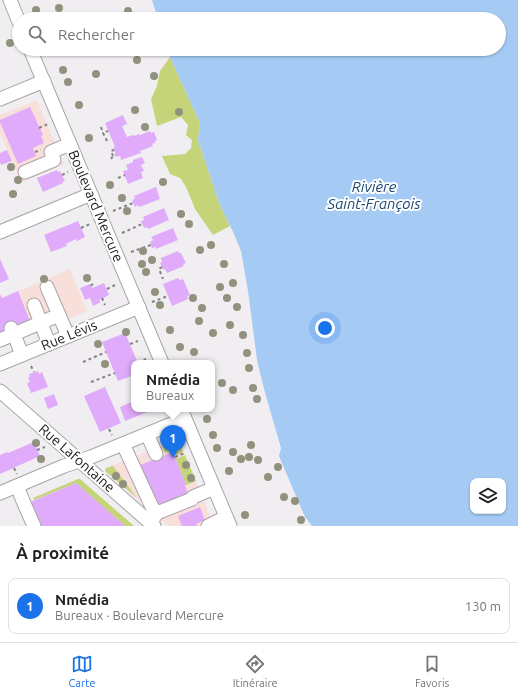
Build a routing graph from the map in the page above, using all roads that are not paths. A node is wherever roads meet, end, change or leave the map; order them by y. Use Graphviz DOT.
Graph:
graph roads {
  1 [pos="10,0"];
  2 [pos="15,12"];
  3 [pos="33,56"];
  4 [pos="44,81"];
  5 [pos="0,99"];
  6 [pos="70,144"];
  7 [pos="25,172"];
  8 [pos="91,194"];
  9 [pos="0,232"];
  10 [pos="47,287"];
  11 [pos="34,305"];
  12 [pos="139,307"];
  13 [pos="59,316"];
  14 [pos="41,323"];
  15 [pos="12,331"];
  16 [pos="68,336"];
  17 [pos="0,340"];
  18 [pos="49,344"];
  19 [pos="22,355"];
  20 [pos="161,360"];
  21 [pos="0,364"];
  22 [pos="0,391"];
  23 [pos="183,414"];
  24 [pos="147,434"];
  25 [pos="124,444"];
  26 [pos="156,454"];
  27 [pos="80,461"];
  28 [pos="18,481"];
  29 [pos="214,488"];
  30 [pos="0,493"];
  31 [pos="153,522"];
  32 [pos="228,522"];
  33 [pos="34,526"];
  34 [pos="208,526"];
  1 -- 2 [label="street"];
  3 -- 4 [label="street, Boulevard Mercure"];
  4 -- 5 [label="street"];
  4 -- 6 [label="street, Boulevard Mercure"];
  6 -- 7 [label="street"];
  6 -- 8 [label="street, Boulevard Mercure"];
  8 -- 9 [label="street"];
  8 -- 12 [label="street, Boulevard Mercure"];
  10 -- 13 [label="street"];
  11 -- 14 [label="street"];
  12 -- 16 [label="street, Rue Lévis"];
  12 -- 20 [label="street, Boulevard Mercure"];
  13 -- 14 [label="street"];
  13 -- 16 [label="street"];
  14 -- 15 [label="street"];
  14 -- 18 [label="street"];
  15 -- 17 [label="street"];
  15 -- 19 [label="street"];
  16 -- 18 [label="street, Rue Lévis"];
  18 -- 19 [label="street, Rue Lévis"];
  19 -- 21 [label="street, Rue Lévis"];
  22 -- 27 [label="street, Rue Lafontaine"];
  23 -- 24 [label="street"];
  23 -- 29 [label="street"];
  24 -- 25 [label="street"];
  24 -- 26 [label="street"];
  25 -- 27 [label="street"];
  25 -- 31 [label="street"];
  27 -- 28 [label="street"];
  27 -- 31 [label="street, Rue Lafontaine"];
  28 -- 30 [label="street"];
  28 -- 33 [label="street"];
  29 -- 31 [label="street"];
  29 -- 32 [label="street"];
  32 -- 34 [label="street"];
}
